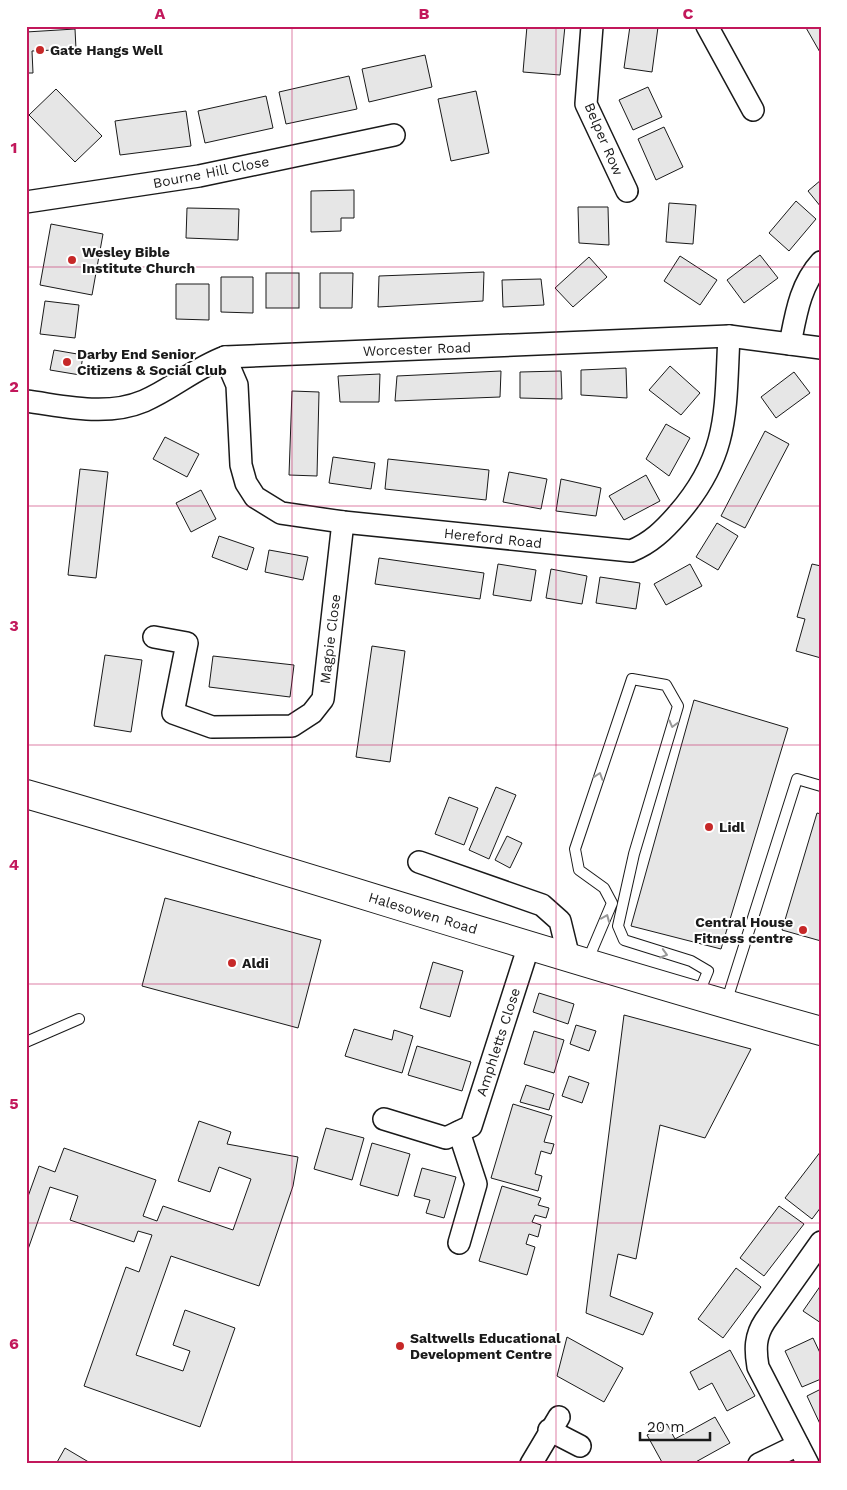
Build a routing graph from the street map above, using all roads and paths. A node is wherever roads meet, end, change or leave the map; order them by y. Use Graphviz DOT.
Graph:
graph roads {
  1 [pos="592,26"];
  2 [pos="707,26"];
  3 [pos="753,110"];
  4 [pos="394,135"];
  5 [pos="627,191"];
  6 [pos="26,202"];
  7 [pos="821,262"];
  8 [pos="729,336"];
  9 [pos="790,344"];
  10 [pos="821,348"];
  11 [pos="225,357"];
  12 [pos="26,400"];
  13 [pos="343,522"];
  14 [pos="154,637"];
  15 [pos="821,786"];
  16 [pos="26,794"];
  17 [pos="419,862"];
  18 [pos="528,945"];
  19 [pos="578,961"];
  20 [pos="697,995"];
  21 [pos="726,1004"];
  22 [pos="79,1019"];
  23 [pos="821,1031"];
  24 [pos="26,1042"];
  25 [pos="384,1119"];
  26 [pos="459,1132"];
  27 [pos="821,1242"];
  28 [pos="459,1243"];
  29 [pos="798,1445"];
  30 [pos="580,1446"];
  31 [pos="531,1464"];
  32 [pos="759,1464"];
  33 [pos="808,1464"];
  1 -- 5 [label="street, Belper Row"];
  2 -- 3 [label="street"];
  4 -- 6 [label="street, Bourne Hill Close"];
  7 -- 9 [label="street"];
  8 -- 9 [label="street, Worcester Road"];
  8 -- 11 [label="street, Worcester Road"];
  8 -- 13 [label="street, Hereford Road"];
  9 -- 10 [label="street, Worcester Road"];
  11 -- 12 [label="street, Worcester Road"];
  11 -- 13 [label="street, Hereford Road"];
  13 -- 14 [label="street, Magpie Close"];
  15 -- 21 [label="lane"];
  16 -- 18 [label="main road, Halesowen Road"];
  17 -- 19 [label="street"];
  18 -- 19 [label="main road, Halesowen Road"];
  18 -- 26 [label="street, Amphletts Close"];
  19 -- 20 [label="main road, Halesowen Road"];
  19 -- 20 [label="lane, one-way"];
  20 -- 21 [label="main road, Halesowen Road"];
  21 -- 23 [label="main road, Halesowen Road"];
  22 -- 24 [label="lane"];
  25 -- 26 [label="street"];
  26 -- 28 [label="street"];
  27 -- 29 [label="street"];
  29 -- 32 [label="street"];
  29 -- 33 [label="street"];
  30 -- 31 [label="street"];
}
